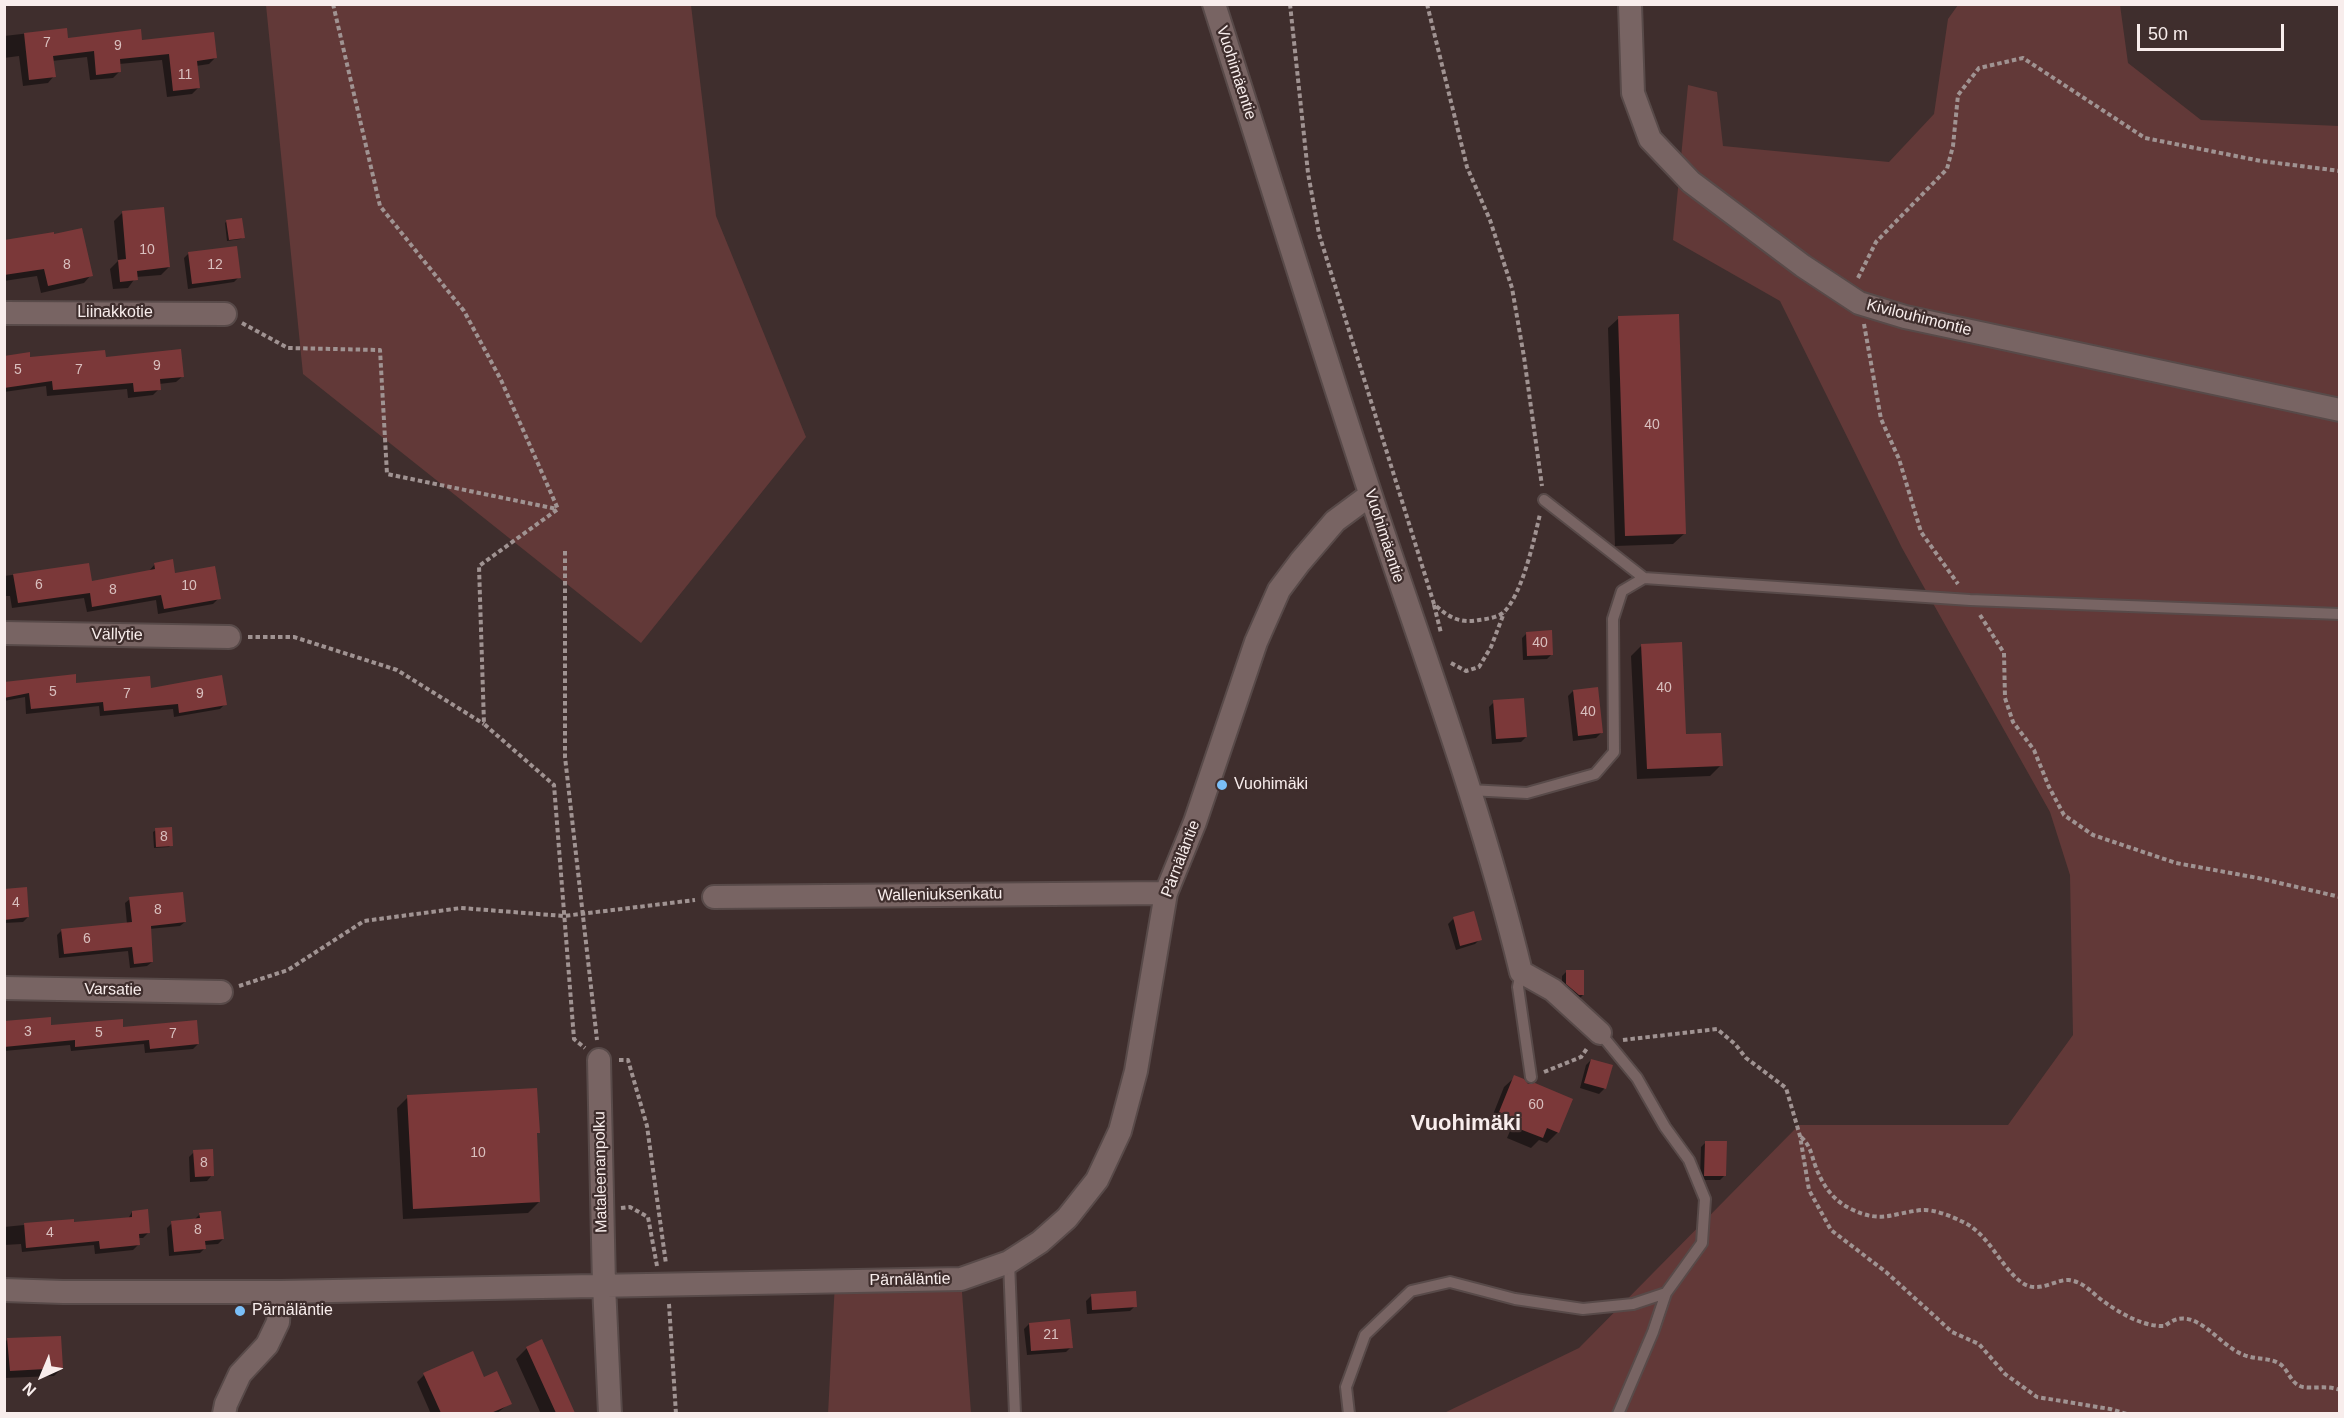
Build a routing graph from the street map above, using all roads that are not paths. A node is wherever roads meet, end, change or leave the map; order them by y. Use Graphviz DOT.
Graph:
graph roads {
  1 [pos="1214,4"];
  2 [pos="1630,4"];
  3 [pos="4,313"];
  4 [pos="225,314"];
  5 [pos="2340,410"];
  6 [pos="1370,495"];
  7 [pos="1544,500"];
  8 [pos="1644,578"];
  9 [pos="2340,614"];
  10 [pos="4,633"];
  11 [pos="230,637"];
  12 [pos="1468,789"];
  13 [pos="1166,892"];
  14 [pos="714,897"];
  15 [pos="1521,972"];
  16 [pos="4,988"];
  17 [pos="221,992"];
  18 [pos="1604,1037"];
  19 [pos="599,1060"];
  20 [pos="1531,1077"];
  21 [pos="1009,1262"];
  22 [pos="604,1285"];
  23 [pos="4,1290"];
  24 [pos="280,1292"];
  25 [pos="1666,1293"];
  26 [pos="225,1413"];
  27 [pos="610,1413"];
  28 [pos="1015,1413"];
  29 [pos="1348,1413"];
  30 [pos="1618,1413"];
  1 -- 6 [label="street, Vuohimäentie"];
  2 -- 5 [label="street, Kivilouhimontie"];
  3 -- 4 [label="street, Liinakkotie"];
  6 -- 12 [label="street, Vuohimäentie"];
  6 -- 13 [label="street, Pärnäläntie"];
  7 -- 8 [label="lane"];
  8 -- 9 [label="lane"];
  8 -- 12 [label="lane"];
  10 -- 11 [label="street, Vällytie"];
  12 -- 15 [label="street, Vuohimäentie"];
  13 -- 14 [label="street, Walleniuksenkatu"];
  13 -- 21 [label="street, Pärnäläntie"];
  15 -- 18 [label="street"];
  15 -- 20 [label="lane"];
  16 -- 17 [label="street, Varsatie"];
  18 -- 25 [label="lane"];
  19 -- 22 [label="street, Mataleenanpolku"];
  21 -- 22 [label="street, Pärnäläntie"];
  21 -- 28 [label="lane"];
  22 -- 24 [label="street, Pärnäläntie"];
  22 -- 27 [label="street, Mataleenanpolku"];
  23 -- 24 [label="street, Pärnäläntie"];
  24 -- 26 [label="street"];
  25 -- 29 [label="lane"];
  25 -- 30 [label="lane"];
}
